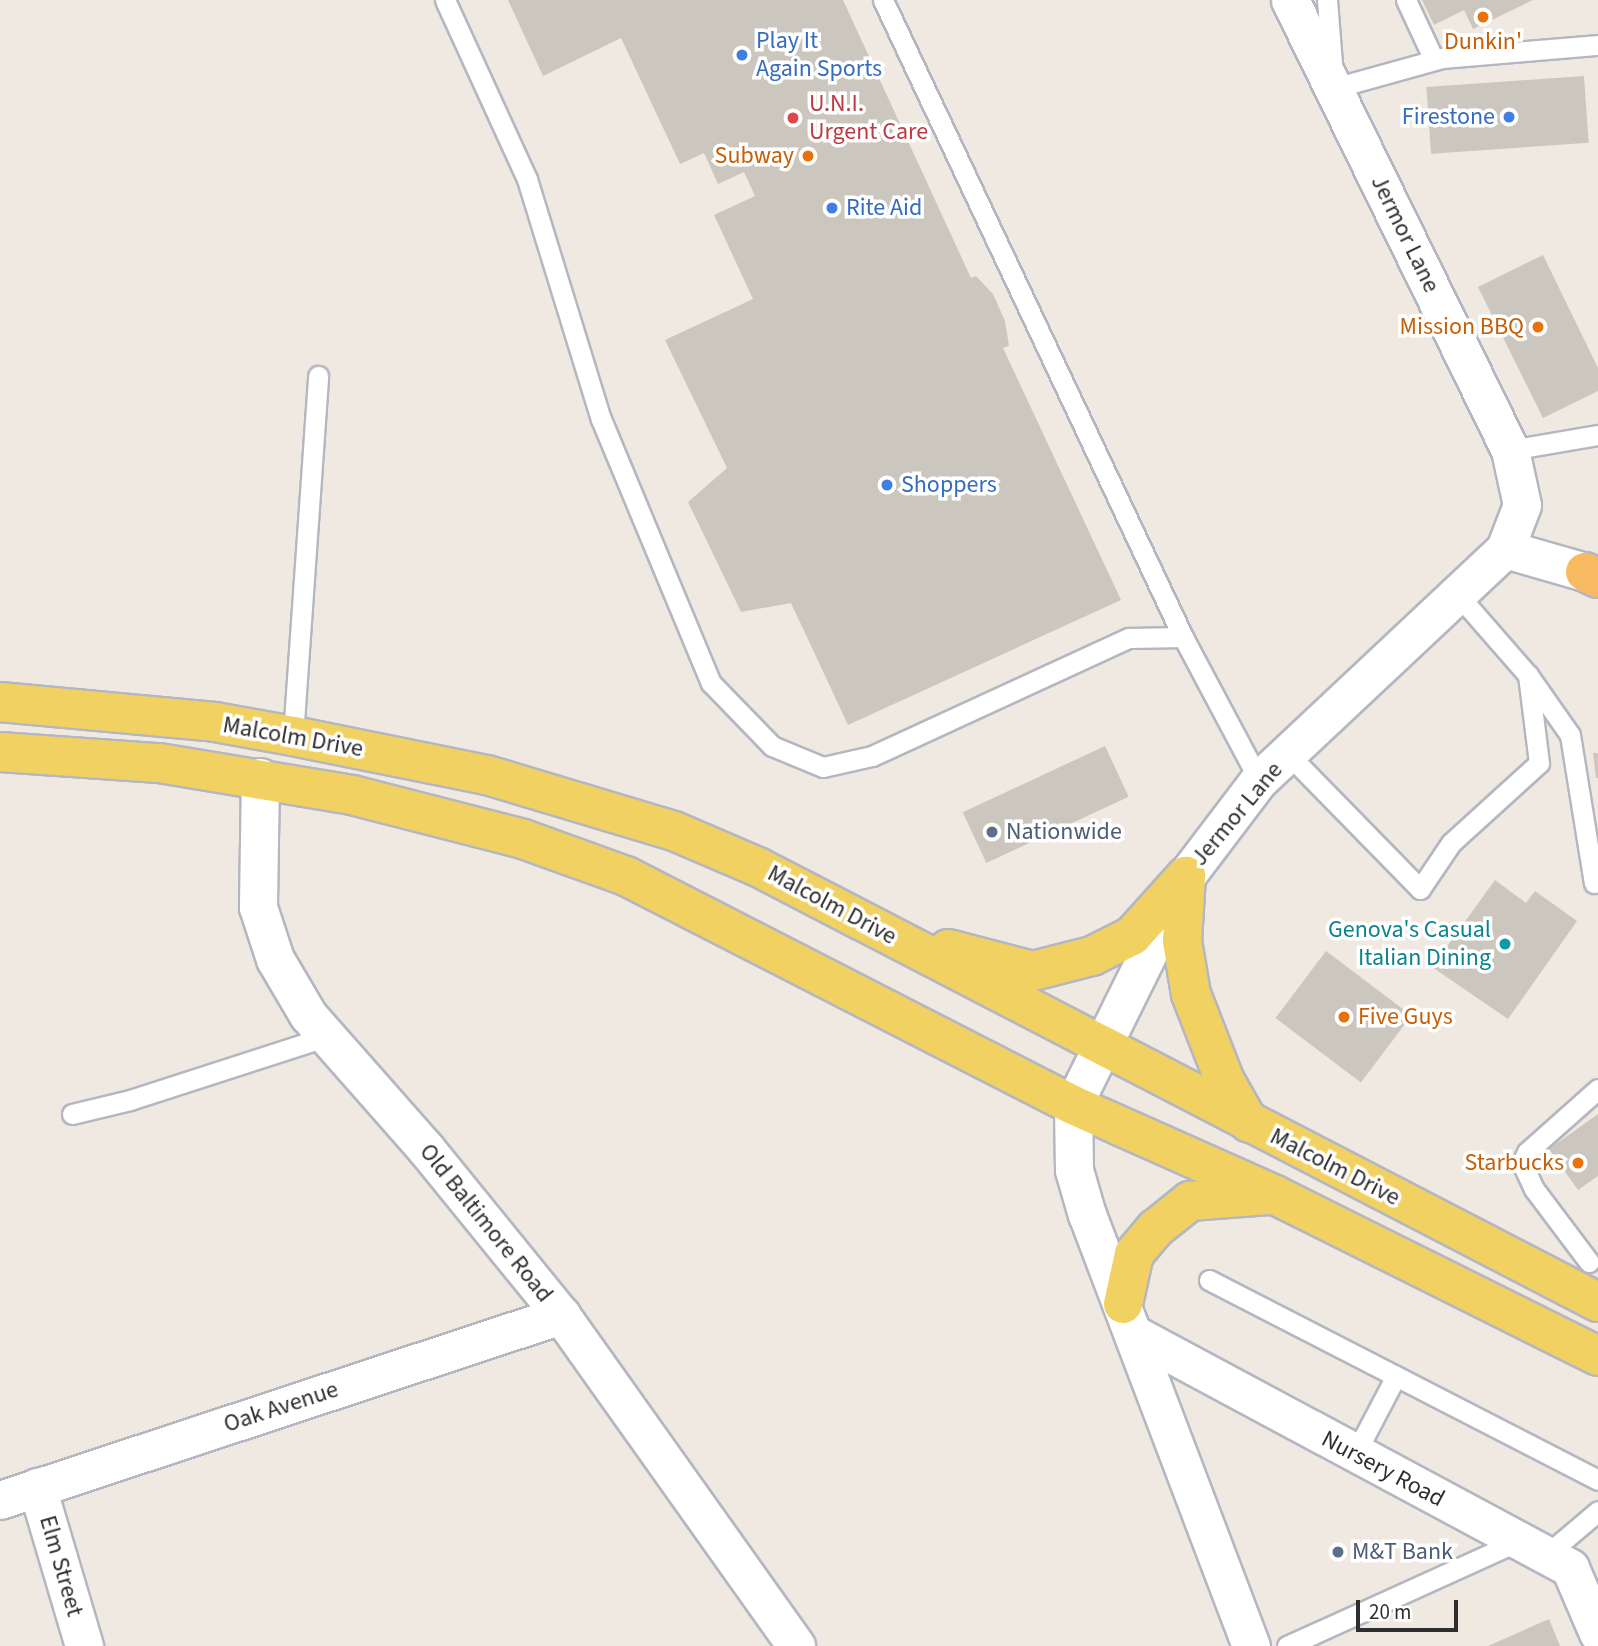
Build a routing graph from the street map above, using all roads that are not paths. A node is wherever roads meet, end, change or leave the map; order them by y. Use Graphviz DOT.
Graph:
graph roads {
  1 [pos="445,0"];
  2 [pos="883,0"];
  3 [pos="1290,0"];
  4 [pos="1327,0"];
  5 [pos="1406,0"];
  6 [pos="1598,45"];
  7 [pos="1434,60"];
  8 [pos="1334,88"];
  9 [pos="318,376"];
  10 [pos="1598,435"];
  11 [pos="1510,450"];
  12 [pos="1505,549"];
  13 [pos="1594,573"];
  14 [pos="1459,596"];
  15 [pos="1182,637"];
  16 [pos="1528,675"];
  17 [pos="0,702"];
  18 [pos="293,736"];
  19 [pos="0,752"];
  20 [pos="1287,754"];
  21 [pos="260,778"];
  22 [pos="1259,780"];
  23 [pos="1186,876"];
  24 [pos="1594,883"];
  25 [pos="899,941"];
  26 [pos="325,1037"];
  27 [pos="1102,1046"];
  28 [pos="1598,1089"];
  29 [pos="1073,1105"];
  30 [pos="72,1114"];
  31 [pos="1249,1123"];
  32 [pos="1275,1195"];
  33 [pos="1588,1262"];
  34 [pos="1209,1280"];
  35 [pos="1598,1302"];
  36 [pos="561,1315"];
  37 [pos="1128,1319"];
  38 [pos="1598,1356"];
  39 [pos="1396,1377"];
  40 [pos="1355,1454"];
  41 [pos="1598,1480"];
  42 [pos="37,1487"];
  43 [pos="0,1500"];
  44 [pos="1598,1511"];
  45 [pos="1533,1548"];
  46 [pos="1589,1589"];
  47 [pos="1598,1633"];
  48 [pos="84,1646"];
  49 [pos="796,1646"];
  50 [pos="1251,1646"];
  51 [pos="1287,1646"];
  1 -- 15 [label="lane"];
  2 -- 15 [label="lane"];
  3 -- 8 [label="street, Jermor Lane"];
  4 -- 8 [label="lane"];
  5 -- 7 [label="lane"];
  6 -- 7 [label="lane"];
  7 -- 8 [label="lane"];
  8 -- 11 [label="street, Jermor Lane"];
  9 -- 18 [label="lane"];
  10 -- 11 [label="lane"];
  11 -- 12 [label="street, Jermor Lane"];
  12 -- 13 [label="street"];
  12 -- 14 [label="street, Jermor Lane"];
  14 -- 16 [label="lane"];
  14 -- 20 [label="street, Jermor Lane"];
  15 -- 22 [label="lane"];
  16 -- 20 [label="lane"];
  16 -- 24 [label="lane"];
  17 -- 18 [label="main road, Malcolm Drive"];
  18 -- 25 [label="main road, Malcolm Drive"];
  19 -- 21 [label="main road, Malcolm Drive"];
  20 -- 22 [label="street, Jermor Lane"];
  21 -- 26 [label="street, Old Baltimore Road"];
  21 -- 29 [label="main road, Malcolm Drive"];
  22 -- 23 [label="street, Jermor Lane"];
  23 -- 25 [label="main road"];
  23 -- 27 [label="street, Jermor Lane"];
  23 -- 31 [label="main road"];
  25 -- 27 [label="main road, Malcolm Drive"];
  26 -- 30 [label="lane"];
  26 -- 36 [label="street, Old Baltimore Road"];
  27 -- 29 [label="street, Jermor Lane"];
  27 -- 31 [label="main road, Malcolm Drive"];
  28 -- 33 [label="lane"];
  29 -- 32 [label="main road, Malcolm Drive"];
  29 -- 37 [label="street"];
  31 -- 35 [label="main road, Malcolm Drive"];
  32 -- 37 [label="main road"];
  32 -- 38 [label="main road, Malcolm Drive"];
  34 -- 39 [label="lane"];
  36 -- 42 [label="street, Oak Avenue"];
  36 -- 49 [label="street, Old Baltimore Road"];
  37 -- 40 [label="street, Nursery Road"];
  37 -- 50 [label="street"];
  39 -- 40 [label="lane"];
  39 -- 41 [label="lane"];
  40 -- 45 [label="street, Nursery Road"];
  42 -- 43 [label="street, Oak Avenue"];
  42 -- 48 [label="street, Elm Street"];
  44 -- 45 [label="lane"];
  45 -- 46 [label="street, Nursery Road"];
  45 -- 51 [label="lane"];
  46 -- 47 [label="street, Nursery Road"];
}
